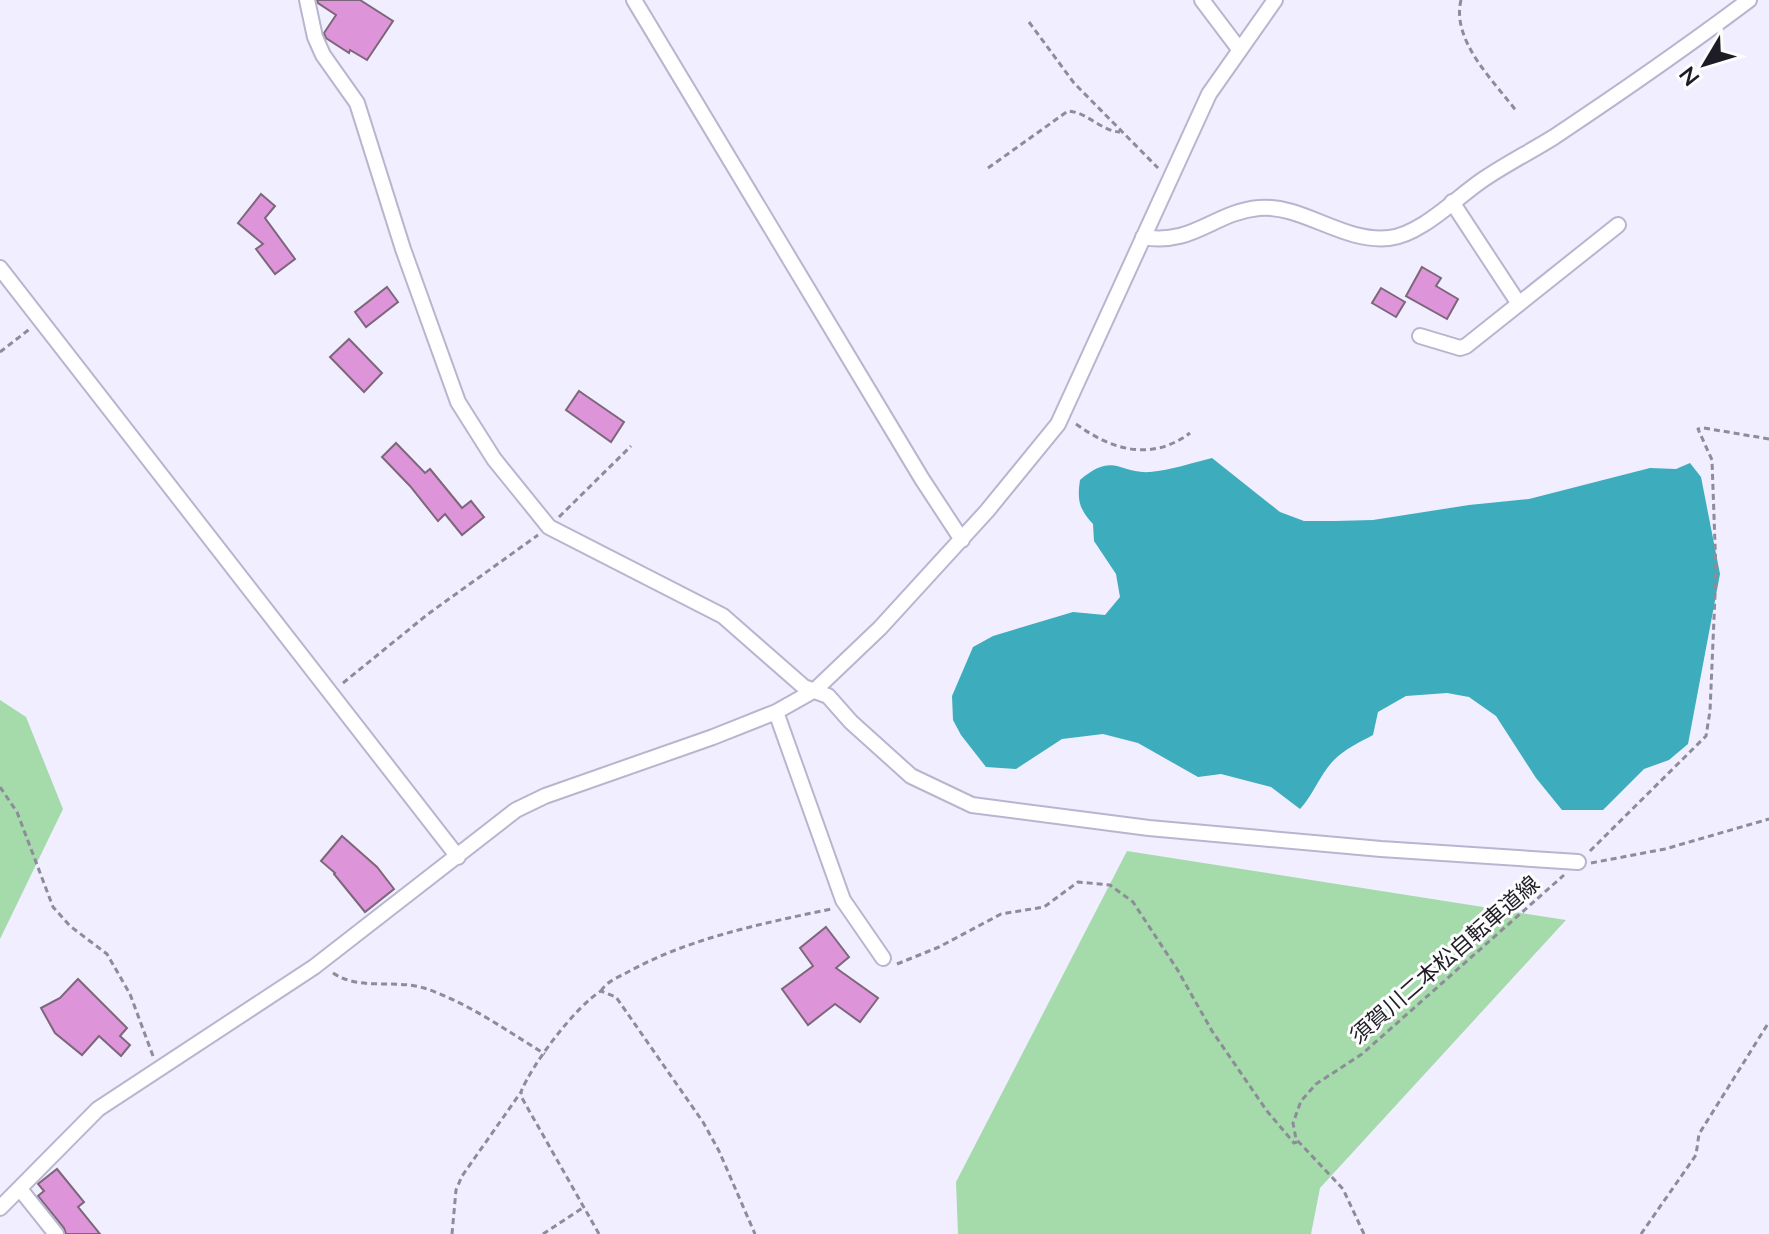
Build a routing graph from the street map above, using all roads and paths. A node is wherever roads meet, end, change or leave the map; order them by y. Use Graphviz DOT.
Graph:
graph roads {
  1 [pos="307,0"];
  2 [pos="634,0"];
  3 [pos="1202,0"];
  4 [pos="1275,0"];
  5 [pos="1461,0"];
  6 [pos="1749,0"];
  7 [pos="1029,22"];
  8 [pos="1239,49"];
  9 [pos="1517,112"];
  10 [pos="1120,132"];
  11 [pos="988,168"];
  12 [pos="1169,179"];
  13 [pos="1452,202"];
  14 [pos="1618,225"];
  15 [pos="1143,237"];
  16 [pos="0,268"];
  17 [pos="1519,304"];
  18 [pos="40,321"];
  19 [pos="1420,336"];
  20 [pos="0,352"];
  21 [pos="1063,414"];
  22 [pos="1190,433"];
  23 [pos="1769,439"];
  24 [pos="631,446"];
  25 [pos="549,527"];
  26 [pos="962,540"];
  27 [pos="815,690"];
  28 [pos="331,692"];
  29 [pos="776,712"];
  30 [pos="0,787"];
  31 [pos="1769,819"];
  32 [pos="458,857"];
  33 [pos="1578,862"];
  34 [pos="846,906"];
  35 [pos="883,958"];
  36 [pos="320,963"];
  37 [pos="601,991"];
  38 [pos="1769,1022"];
  39 [pos="545,1054"];
  40 [pos="157,1069"];
  41 [pos="521,1092"];
  42 [pos="1297,1142"];
  43 [pos="20,1189"];
  44 [pos="584,1207"];
  45 [pos="0,1208"];
  46 [pos="56,1234"];
  47 [pos="452,1234"];
  48 [pos="543,1234"];
  49 [pos="599,1234"];
  50 [pos="755,1234"];
  51 [pos="1364,1234"];
  52 [pos="1641,1234"];
  1 -- 25 [label="street"];
  2 -- 26 [label="street"];
  3 -- 8 [label="street"];
  4 -- 8 [label="street"];
  5 -- 9 [label="path"];
  6 -- 13 [label="street"];
  7 -- 10 [label="path"];
  8 -- 12 [label="street"];
  10 -- 11 [label="path"];
  10 -- 12 [label="path"];
  12 -- 15 [label="street"];
  13 -- 15 [label="street"];
  13 -- 17 [label="street"];
  14 -- 17 [label="street"];
  15 -- 21 [label="street"];
  16 -- 18 [label="street"];
  17 -- 19 [label="street"];
  18 -- 20 [label="path"];
  18 -- 28 [label="street"];
  21 -- 22 [label="path"];
  21 -- 26 [label="street"];
  23 -- 33 [label="path, 須賀川二本松自転車道線"];
  24 -- 25 [label="path"];
  25 -- 27 [label="street"];
  25 -- 28 [label="path"];
  26 -- 27 [label="street"];
  27 -- 29 [label="street"];
  27 -- 33 [label="street"];
  28 -- 32 [label="street"];
  29 -- 32 [label="street"];
  29 -- 34 [label="street"];
  30 -- 40 [label="path"];
  31 -- 33 [label="path"];
  32 -- 36 [label="street"];
  33 -- 42 [label="path, 須賀川二本松自転車道線"];
  34 -- 35 [label="street"];
  34 -- 37 [label="path"];
  35 -- 42 [label="path"];
  36 -- 39 [label="path"];
  36 -- 40 [label="street"];
  37 -- 39 [label="path"];
  37 -- 50 [label="path"];
  38 -- 52 [label="path"];
  39 -- 41 [label="path"];
  40 -- 43 [label="street"];
  41 -- 44 [label="path"];
  41 -- 47 [label="path"];
  42 -- 51 [label="path"];
  43 -- 45 [label="street"];
  43 -- 46 [label="street"];
  44 -- 48 [label="path"];
  44 -- 49 [label="path"];
}
